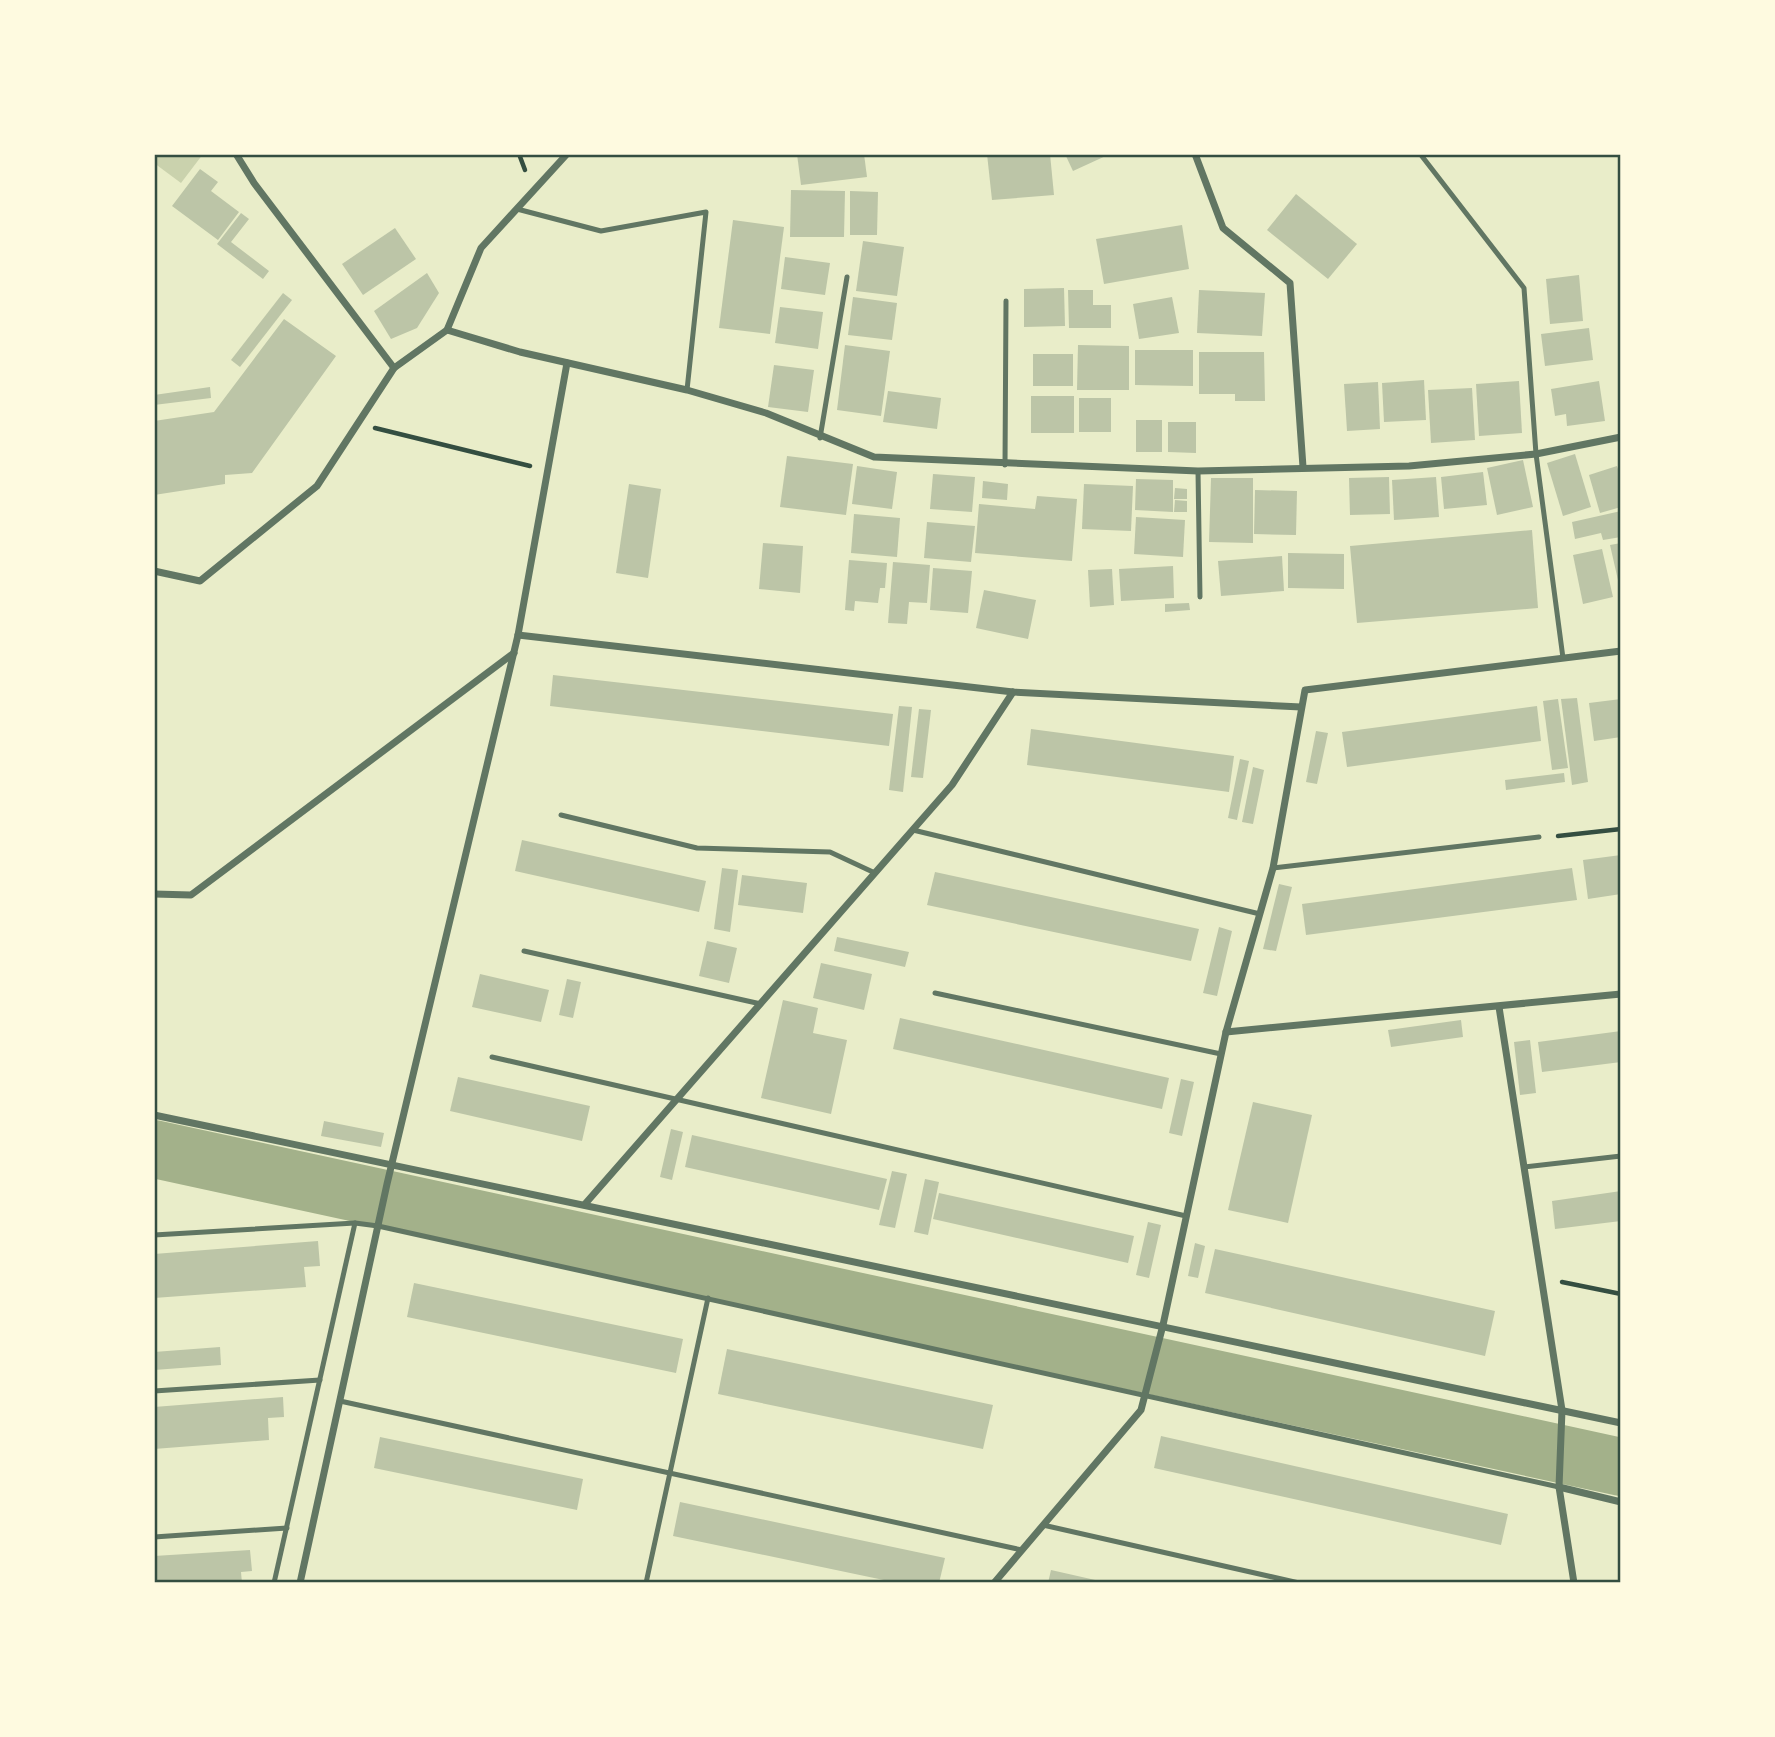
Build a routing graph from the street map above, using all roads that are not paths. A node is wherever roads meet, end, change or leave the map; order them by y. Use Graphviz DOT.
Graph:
graph roads {
  1 [pos="236,154"];
  2 [pos="567,154"];
  3 [pos="1195,154"];
  4 [pos="1422,155"];
  5 [pos="517,209"];
  6 [pos="847,277"];
  7 [pos="1006,301"];
  8 [pos="447,330"];
  9 [pos="567,363"];
  10 [pos="394,368"];
  11 [pos="687,390"];
  12 [pos="1621,437"];
  13 [pos="820,438"];
  14 [pos="1536,454"];
  15 [pos="1005,465"];
  16 [pos="1303,467"];
  17 [pos="1198,471"];
  18 [pos="154,572"];
  19 [pos="1200,597"];
  20 [pos="518,635"];
  21 [pos="1621,651"];
  22 [pos="514,653"];
  23 [pos="1563,658"];
  24 [pos="1013,692"];
  25 [pos="1301,707"];
  26 [pos="561,815"];
  27 [pos="913,830"];
  28 [pos="1539,837"];
  29 [pos="1273,868"];
  30 [pos="875,873"];
  31 [pos="154,894"];
  32 [pos="1260,914"];
  33 [pos="524,951"];
  34 [pos="935,993"];
  35 [pos="1621,994"];
  36 [pos="761,1004"];
  37 [pos="1499,1007"];
  38 [pos="1226,1032"];
  39 [pos="1221,1054"];
  40 [pos="492,1057"];
  41 [pos="675,1102"];
  42 [pos="154,1115"];
  43 [pos="1621,1156"];
  44 [pos="391,1167"];
  45 [pos="1524,1167"];
  46 [pos="585,1204"];
  47 [pos="1186,1216"];
  48 [pos="355,1223"];
  49 [pos="378,1226"];
  50 [pos="154,1235"];
  51 [pos="708,1297"];
  52 [pos="1163,1325"];
  53 [pos="320,1380"];
  54 [pos="154,1391"];
  55 [pos="1144,1396"];
  56 [pos="340,1401"];
  57 [pos="1562,1410"];
  58 [pos="1621,1423"];
  59 [pos="670,1474"];
  60 [pos="1559,1487"];
  61 [pos="1621,1502"];
  62 [pos="1043,1525"];
  63 [pos="287,1528"];
  64 [pos="154,1537"];
  65 [pos="1022,1550"];
  66 [pos="274,1583"];
  67 [pos="300,1583"];
  68 [pos="646,1583"];
  69 [pos="994,1583"];
  70 [pos="1299,1583"];
  71 [pos="1574,1583"];
  1 -- 10 [label="street"];
  2 -- 5 [label="street"];
  3 -- 16 [label="street"];
  4 -- 14 [label="lane"];
  5 -- 8 [label="street"];
  5 -- 11 [label="lane"];
  6 -- 13 [label="lane"];
  7 -- 15 [label="lane"];
  8 -- 9 [label="street"];
  8 -- 10 [label="street"];
  9 -- 11 [label="street"];
  9 -- 20 [label="street"];
  10 -- 18 [label="street"];
  11 -- 13 [label="street"];
  12 -- 14 [label="street"];
  13 -- 15 [label="street"];
  14 -- 16 [label="street"];
  14 -- 23 [label="lane"];
  15 -- 17 [label="street"];
  16 -- 17 [label="street"];
  17 -- 19 [label="lane"];
  20 -- 22 [label="street"];
  20 -- 24 [label="street"];
  21 -- 23 [label="street"];
  22 -- 31 [label="street"];
  22 -- 44 [label="street"];
  23 -- 25 [label="street"];
  24 -- 25 [label="street"];
  24 -- 27 [label="street"];
  25 -- 29 [label="street"];
  26 -- 30 [label="lane"];
  27 -- 30 [label="street"];
  27 -- 32 [label="lane"];
  28 -- 29 [label="lane"];
  29 -- 32 [label="street"];
  30 -- 36 [label="street"];
  32 -- 38 [label="street"];
  33 -- 36 [label="lane"];
  34 -- 39 [label="lane"];
  35 -- 37 [label="street"];
  36 -- 41 [label="street"];
  37 -- 38 [label="street"];
  37 -- 45 [label="street"];
  38 -- 39 [label="street"];
  39 -- 47 [label="street"];
  40 -- 41 [label="lane"];
  41 -- 46 [label="street"];
  41 -- 47 [label="lane"];
  42 -- 44 [label="street"];
  43 -- 45 [label="lane"];
  44 -- 46 [label="street"];
  44 -- 49 [label="street"];
  45 -- 57 [label="street"];
  46 -- 52 [label="street"];
  47 -- 52 [label="street"];
  48 -- 49 [label="lane"];
  48 -- 50 [label="lane"];
  48 -- 53 [label="lane"];
  49 -- 51 [label="lane"];
  49 -- 56 [label="street"];
  51 -- 55 [label="lane"];
  51 -- 59 [label="lane"];
  52 -- 55 [label="street"];
  52 -- 57 [label="street"];
  53 -- 54 [label="lane"];
  53 -- 63 [label="lane"];
  55 -- 60 [label="lane"];
  55 -- 62 [label="street"];
  56 -- 59 [label="lane"];
  56 -- 67 [label="street"];
  57 -- 58 [label="street"];
  57 -- 60 [label="street"];
  59 -- 65 [label="lane"];
  59 -- 68 [label="lane"];
  60 -- 61 [label="street"];
  60 -- 71 [label="street"];
  62 -- 65 [label="street"];
  62 -- 70 [label="lane"];
  63 -- 64 [label="lane"];
  63 -- 66 [label="lane"];
  65 -- 69 [label="street"];
}
